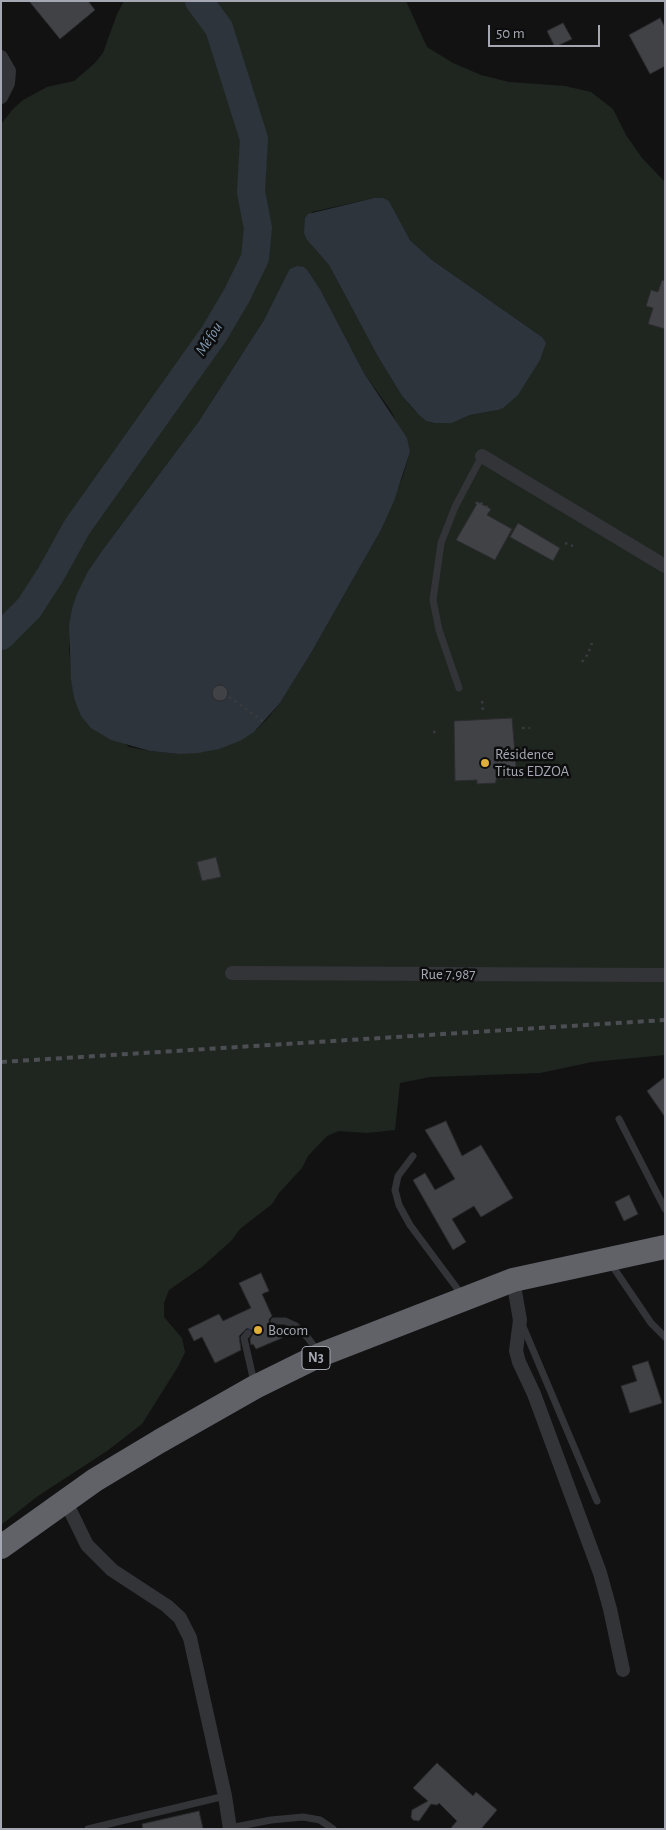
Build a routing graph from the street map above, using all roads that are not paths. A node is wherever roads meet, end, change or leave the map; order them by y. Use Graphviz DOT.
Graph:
graph roads {
  1 [pos="1,57"];
  2 [pos="1,96"];
  3 [pos="482,456"];
  4 [pos="665,566"];
  5 [pos="459,688"];
  6 [pos="232,973"];
  7 [pos="665,975"];
  8 [pos="619,1120"];
  9 [pos="413,1156"];
  10 [pos="665,1209"];
  11 [pos="665,1247"];
  12 [pos="608,1259"];
  13 [pos="513,1280"];
  14 [pos="466,1299"];
  15 [pos="520,1320"];
  16 [pos="274,1321"];
  17 [pos="248,1333"];
  18 [pos="665,1336"];
  19 [pos="320,1355"];
  20 [pos="255,1387"];
  21 [pos="65,1500"];
  22 [pos="597,1501"];
  23 [pos="1,1546"];
  24 [pos="623,1670"];
  25 [pos="225,1796"];
  26 [pos="230,1828"];
  27 [pos="88,1829"];
  28 [pos="333,1829"];
  1 -- 2 [label="street"];
  3 -- 4 [label="street"];
  3 -- 5 [label="lane"];
  6 -- 7 [label="street, Rue 7.987"];
  8 -- 10 [label="lane"];
  9 -- 14 [label="lane"];
  11 -- 12 [label="highway, N3"];
  12 -- 13 [label="highway, N3"];
  12 -- 18 [label="lane"];
  13 -- 14 [label="highway, N3"];
  13 -- 15 [label="street"];
  14 -- 19 [label="highway, N3"];
  15 -- 22 [label="lane"];
  15 -- 24 [label="street"];
  16 -- 19 [label="lane"];
  17 -- 20 [label="lane"];
  19 -- 20 [label="highway, N3"];
  20 -- 21 [label="highway, N3"];
  21 -- 23 [label="highway, N3"];
  21 -- 25 [label="street"];
  25 -- 26 [label="street"];
  25 -- 27 [label="lane"];
  26 -- 28 [label="lane"];
}
